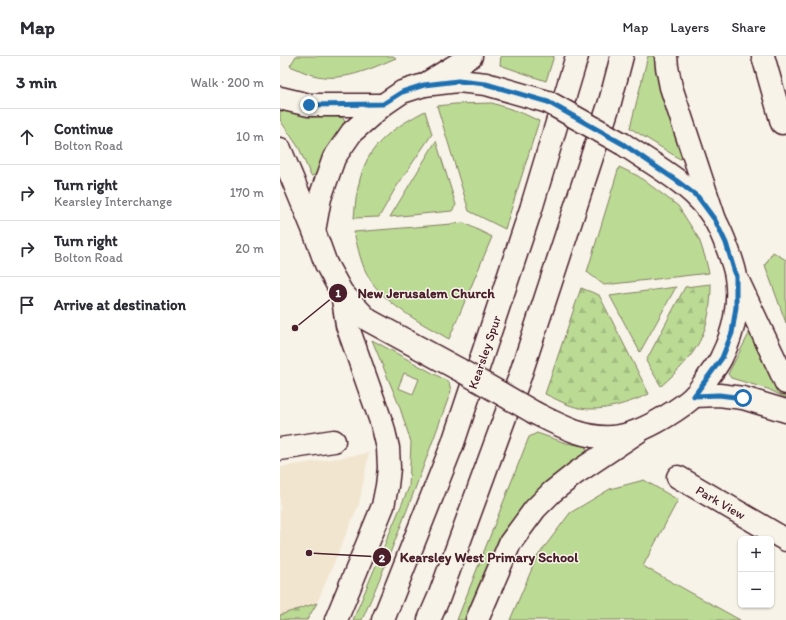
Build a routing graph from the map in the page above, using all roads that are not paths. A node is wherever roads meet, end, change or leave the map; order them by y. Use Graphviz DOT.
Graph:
graph roads {
  1 [pos="471,56"];
  2 [pos="577,56"];
  3 [pos="622,56"];
  4 [pos="666,56"];
  5 [pos="763,56"];
  6 [pos="424,85"];
  7 [pos="280,98"];
  8 [pos="383,104"];
  9 [pos="777,123"];
  10 [pos="280,149"];
  11 [pos="715,220"];
  12 [pos="314,231"];
  13 [pos="736,276"];
  14 [pos="342,293"];
  15 [pos="786,383"];
  16 [pos="694,396"];
  17 [pos="786,411"];
  18 [pos="638,431"];
  19 [pos="334,441"];
  20 [pos="280,449"];
  21 [pos="678,477"];
  22 [pos="786,540"];
  23 [pos="336,620"];
  24 [pos="382,620"];
  25 [pos="429,620"];
  26 [pos="477,620"];
  1 -- 6 [label="main road"];
  2 -- 24 [label="main road, Kearsley Spur"];
  3 -- 25 [label="main road"];
  4 -- 11 [label="main road"];
  5 -- 9 [label="main road"];
  6 -- 8 [label="main road"];
  6 -- 11 [label="main road, bridge"];
  7 -- 8 [label="main road"];
  8 -- 12 [label="main road"];
  10 -- 12 [label="main road"];
  11 -- 13 [label="main road"];
  12 -- 14 [label="main road"];
  13 -- 15 [label="main road"];
  13 -- 16 [label="main road"];
  14 -- 18 [label="main road, bridge"];
  14 -- 23 [label="main road"];
  16 -- 17 [label="main road"];
  16 -- 18 [label="main road"];
  18 -- 26 [label="main road"];
  19 -- 20 [label="main road"];
  21 -- 22 [label="main road, Park View"];
}
